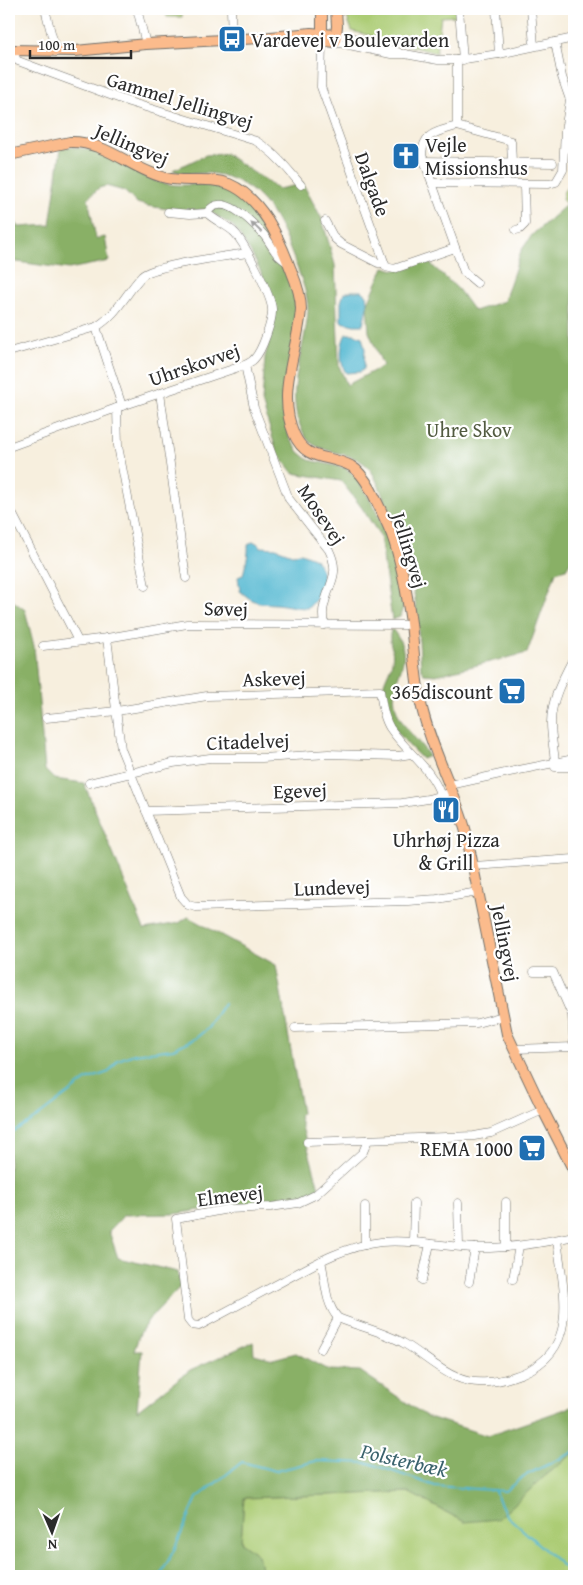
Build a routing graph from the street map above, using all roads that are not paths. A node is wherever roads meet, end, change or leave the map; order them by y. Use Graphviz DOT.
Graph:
graph roads {
  1 [pos="45,9"];
  2 [pos="136,9"];
  3 [pos="230,9"];
  4 [pos="322,9"];
  5 [pos="336,9"];
  6 [pos="459,9"];
  7 [pos="496,9"];
  8 [pos="532,9"];
  9 [pos="323,36"];
  10 [pos="335,38"];
  11 [pos="574,38"];
  12 [pos="232,39"];
  13 [pos="555,42"];
  14 [pos="146,44"];
  15 [pos="534,46"];
  16 [pos="11,51"];
  17 [pos="56,52"];
  18 [pos="498,54"];
  19 [pos="460,60"];
  20 [pos="572,100"];
  21 [pos="457,126"];
  22 [pos="574,151"];
  23 [pos="564,152"];
  24 [pos="9,155"];
  25 [pos="424,162"];
  26 [pos="512,162"];
  27 [pos="553,162"];
  28 [pos="432,183"];
  29 [pos="301,185"];
  30 [pos="524,185"];
  31 [pos="168,212"];
  32 [pos="207,213"];
  33 [pos="325,221"];
  34 [pos="516,230"];
  35 [pos="455,248"];
  36 [pos="247,253"];
  37 [pos="288,263"];
  38 [pos="384,263"];
  39 [pos="478,283"];
  40 [pos="96,327"];
  41 [pos="9,352"];
  42 [pos="244,365"];
  43 [pos="160,393"];
  44 [pos="119,407"];
  45 [pos="9,447"];
  46 [pos="9,507"];
  47 [pos="186,578"];
  48 [pos="145,586"];
  49 [pos="324,625"];
  50 [pos="411,625"];
  51 [pos="106,638"];
  52 [pos="78,641"];
  53 [pos="43,646"];
  54 [pos="573,663"];
  55 [pos="117,711"];
  56 [pos="46,718"];
  57 [pos="411,754"];
  58 [pos="574,759"];
  59 [pos="555,762"];
  60 [pos="574,767"];
  61 [pos="131,774"];
  62 [pos="89,783"];
  63 [pos="452,788"];
  64 [pos="441,796"];
  65 [pos="146,811"];
  66 [pos="574,859"];
  67 [pos="474,866"];
  68 [pos="574,866"];
  69 [pos="478,892"];
  70 [pos="534,972"];
  71 [pos="503,1016"];
  72 [pos="294,1028"];
  73 [pos="574,1048"];
  74 [pos="514,1050"];
  75 [pos="543,1110"];
  76 [pos="368,1140"];
  77 [pos="307,1142"];
  78 [pos="572,1158"];
  79 [pos="574,1171"];
  80 [pos="506,1202"];
  81 [pos="414,1203"];
  82 [pos="458,1203"];
  83 [pos="365,1206"];
  84 [pos="574,1236"];
  85 [pos="557,1240"];
  86 [pos="414,1242"];
  87 [pos="430,1244"];
  88 [pos="365,1245"];
  89 [pos="459,1246"];
  90 [pos="519,1246"];
  91 [pos="506,1247"];
  92 [pos="475,1248"];
  93 [pos="321,1261"];
  94 [pos="514,1279"];
  95 [pos="422,1280"];
  96 [pos="469,1282"];
  97 [pos="338,1318"];
  98 [pos="321,1349"];
  1 -- 17 [label="street"];
  2 -- 14 [label="street"];
  3 -- 12 [label="street"];
  4 -- 9 [label="main road"];
  5 -- 10 [label="main road"];
  6 -- 19 [label="street"];
  7 -- 18 [label="street"];
  8 -- 15 [label="street"];
  9 -- 10 [label="main road"];
  9 -- 12 [label="main road"];
  9 -- 38 [label="street, Dalgade"];
  10 -- 19 [label="street"];
  11 -- 13 [label="street"];
  12 -- 14 [label="main road"];
  13 -- 15 [label="street"];
  13 -- 20 [label="street"];
  14 -- 17 [label="main road"];
  15 -- 18 [label="street"];
  16 -- 17 [label="main road"];
  16 -- 29 [label="street, Gammel Jellingvej"];
  18 -- 19 [label="street"];
  19 -- 21 [label="street"];
  20 -- 23 [label="street"];
  21 -- 25 [label="street"];
  21 -- 26 [label="street"];
  22 -- 23 [label="street"];
  23 -- 30 [label="street"];
  24 -- 37 [label="main road, Jellingvej"];
  25 -- 26 [label="street"];
  25 -- 28 [label="street"];
  26 -- 27 [label="street"];
  28 -- 30 [label="street"];
  28 -- 35 [label="street"];
  30 -- 34 [label="street"];
  31 -- 32 [label="street"];
  32 -- 36 [label="street, Uhrskovvej"];
  37 -- 32 [label="street, one-way"];
  33 -- 38 [label="street"];
  35 -- 38 [label="street"];
  35 -- 39 [label="street"];
  36 -- 40 [label="street"];
  36 -- 42 [label="street, Uhrskovvej"];
  37 -- 50 [label="main road, Jellingvej"];
  40 -- 41 [label="street"];
  40 -- 44 [label="street"];
  42 -- 43 [label="street, Uhrskovvej"];
  42 -- 49 [label="street, Mosevej"];
  43 -- 44 [label="street, Uhrskovvej"];
  43 -- 47 [label="street"];
  44 -- 45 [label="street, Uhrskovvej"];
  44 -- 48 [label="street"];
  46 -- 52 [label="street"];
  49 -- 50 [label="street, Søvej"];
  49 -- 51 [label="street, Søvej"];
  50 -- 63 [label="main road, Jellingvej"];
  51 -- 52 [label="street, Søvej"];
  51 -- 55 [label="street"];
  52 -- 53 [label="street, Søvej"];
  54 -- 59 [label="street"];
  55 -- 56 [label="street, Askevej"];
  55 -- 57 [label="street, Askevej"];
  55 -- 61 [label="street"];
  57 -- 61 [label="street, Citadelvej"];
  57 -- 64 [label="street, Askevej"];
  58 -- 59 [label="street, Egevej"];
  59 -- 60 [label="street"];
  59 -- 63 [label="street, Egevej"];
  61 -- 62 [label="street, Citadelvej"];
  61 -- 65 [label="street"];
  63 -- 64 [label="street, Egevej"];
  63 -- 67 [label="main road, Jellingvej"];
  64 -- 65 [label="street, Egevej"];
  65 -- 69 [label="street, Lundevej"];
  66 -- 67 [label="street"];
  66 -- 68 [label="street"];
  67 -- 69 [label="main road, Jellingvej"];
  69 -- 71 [label="main road, Jellingvej"];
  70 -- 73 [label="street"];
  71 -- 72 [label="street"];
  71 -- 74 [label="main road, Jellingvej"];
  73 -- 74 [label="street"];
  74 -- 75 [label="main road, Jellingvej"];
  75 -- 76 [label="street"];
  75 -- 78 [label="main road, Jellingvej"];
  76 -- 77 [label="street"];
  76 -- 93 [label="street, Elmevej"];
  78 -- 79 [label="main road, Jellingvej"];
  80 -- 91 [label="street"];
  81 -- 86 [label="street"];
  82 -- 89 [label="street"];
  83 -- 88 [label="street"];
  84 -- 85 [label="street"];
  85 -- 90 [label="street"];
  85 -- 97 [label="street"];
  86 -- 87 [label="street"];
  86 -- 88 [label="street"];
  87 -- 89 [label="street"];
  87 -- 95 [label="street"];
  88 -- 93 [label="street"];
  89 -- 92 [label="street"];
  90 -- 91 [label="street"];
  90 -- 94 [label="street"];
  91 -- 92 [label="street"];
  92 -- 96 [label="street"];
  93 -- 97 [label="street"];
  97 -- 98 [label="street"];
}
